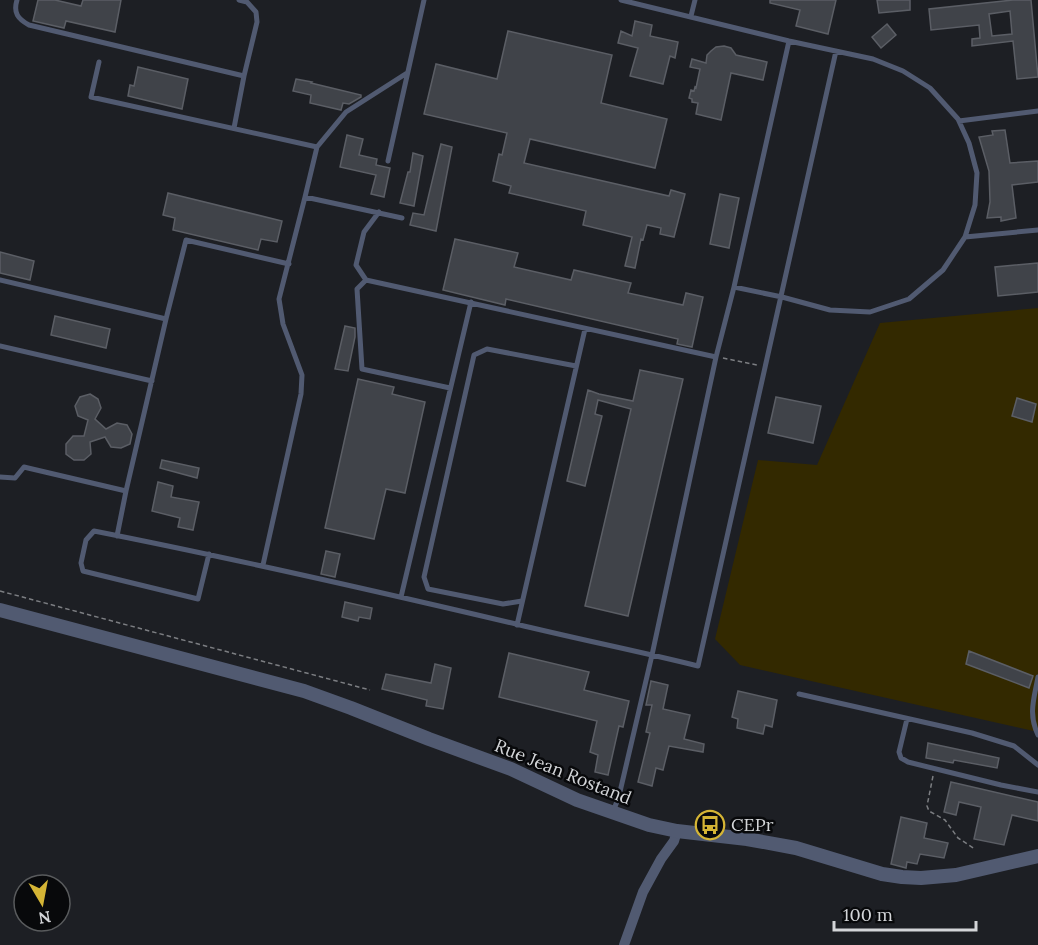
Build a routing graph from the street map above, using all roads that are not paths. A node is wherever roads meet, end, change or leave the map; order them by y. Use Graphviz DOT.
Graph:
graph roads {
  1 [pos="17,0"];
  2 [pos="239,0"];
  3 [pos="424,0"];
  4 [pos="621,0"];
  5 [pos="695,0"];
  6 [pos="691,16"];
  7 [pos="789,41"];
  8 [pos="836,51"];
  9 [pos="99,62"];
  10 [pos="407,73"];
  11 [pos="244,76"];
  12 [pos="1038,111"];
  13 [pos="959,121"];
  14 [pos="234,128"];
  15 [pos="316,147"];
  16 [pos="388,161"];
  17 [pos="305,197"];
  18 [pos="379,212"];
  19 [pos="402,218"];
  20 [pos="1038,230"];
  21 [pos="965,237"];
  22 [pos="289,264"];
  23 [pos="0,280"];
  24 [pos="366,280"];
  25 [pos="734,287"];
  26 [pos="782,297"];
  27 [pos="471,302"];
  28 [pos="166,319"];
  29 [pos="585,329"];
  30 [pos="0,346"];
  31 [pos="716,357"];
  32 [pos="576,366"];
  33 [pos="152,381"];
  34 [pos="450,388"];
  35 [pos="0,477"];
  36 [pos="126,491"];
  37 [pos="117,536"];
  38 [pos="209,554"];
  39 [pos="263,565"];
  40 [pos="401,597"];
  41 [pos="522,601"];
  42 [pos="0,610"];
  43 [pos="518,625"];
  44 [pos="652,655"];
  45 [pos="1038,677"];
  46 [pos="799,694"];
  47 [pos="907,718"];
  48 [pos="1038,735"];
  49 [pos="1038,765"];
  50 [pos="1038,792"];
  51 [pos="613,813"];
  52 [pos="677,831"];
  53 [pos="1038,856"];
  54 [pos="624,945"];
  1 -- 11 [label="lane"];
  2 -- 11 [label="lane"];
  3 -- 10 [label="lane"];
  4 -- 6 [label="lane"];
  5 -- 6 [label="lane"];
  6 -- 7 [label="lane"];
  7 -- 8 [label="lane"];
  7 -- 25 [label="lane"];
  8 -- 13 [label="lane"];
  8 -- 26 [label="lane"];
  9 -- 14 [label="lane"];
  10 -- 15 [label="lane"];
  10 -- 16 [label="lane"];
  11 -- 14 [label="lane"];
  12 -- 13 [label="lane"];
  13 -- 21 [label="lane"];
  14 -- 15 [label="lane"];
  15 -- 17 [label="lane"];
  17 -- 18 [label="lane"];
  17 -- 22 [label="lane"];
  18 -- 19 [label="lane"];
  18 -- 24 [label="lane"];
  20 -- 21 [label="lane"];
  21 -- 26 [label="lane"];
  22 -- 28 [label="lane"];
  22 -- 39 [label="lane"];
  23 -- 28 [label="lane"];
  24 -- 27 [label="lane"];
  24 -- 34 [label="lane"];
  25 -- 26 [label="lane"];
  25 -- 31 [label="lane"];
  26 -- 44 [label="lane"];
  27 -- 29 [label="lane"];
  27 -- 34 [label="lane"];
  28 -- 33 [label="lane"];
  29 -- 31 [label="lane"];
  29 -- 32 [label="lane"];
  30 -- 33 [label="lane"];
  31 -- 44 [label="lane"];
  32 -- 41 [label="lane"];
  32 -- 41 [label="lane"];
  33 -- 36 [label="lane"];
  34 -- 40 [label="lane"];
  35 -- 36 [label="lane"];
  36 -- 37 [label="lane"];
  37 -- 38 [label="lane"];
  37 -- 38 [label="lane"];
  38 -- 39 [label="lane"];
  39 -- 40 [label="lane"];
  40 -- 43 [label="lane"];
  41 -- 43 [label="lane"];
  42 -- 51 [label="street, Rue Jean Rostand"];
  43 -- 44 [label="lane"];
  44 -- 51 [label="lane"];
  45 -- 48 [label="lane"];
  46 -- 47 [label="lane"];
  47 -- 49 [label="lane"];
  47 -- 50 [label="lane"];
  51 -- 52 [label="street, Rue Jean Rostand"];
  52 -- 53 [label="street, Rue Jean Rostand"];
  52 -- 54 [label="street"];
}
